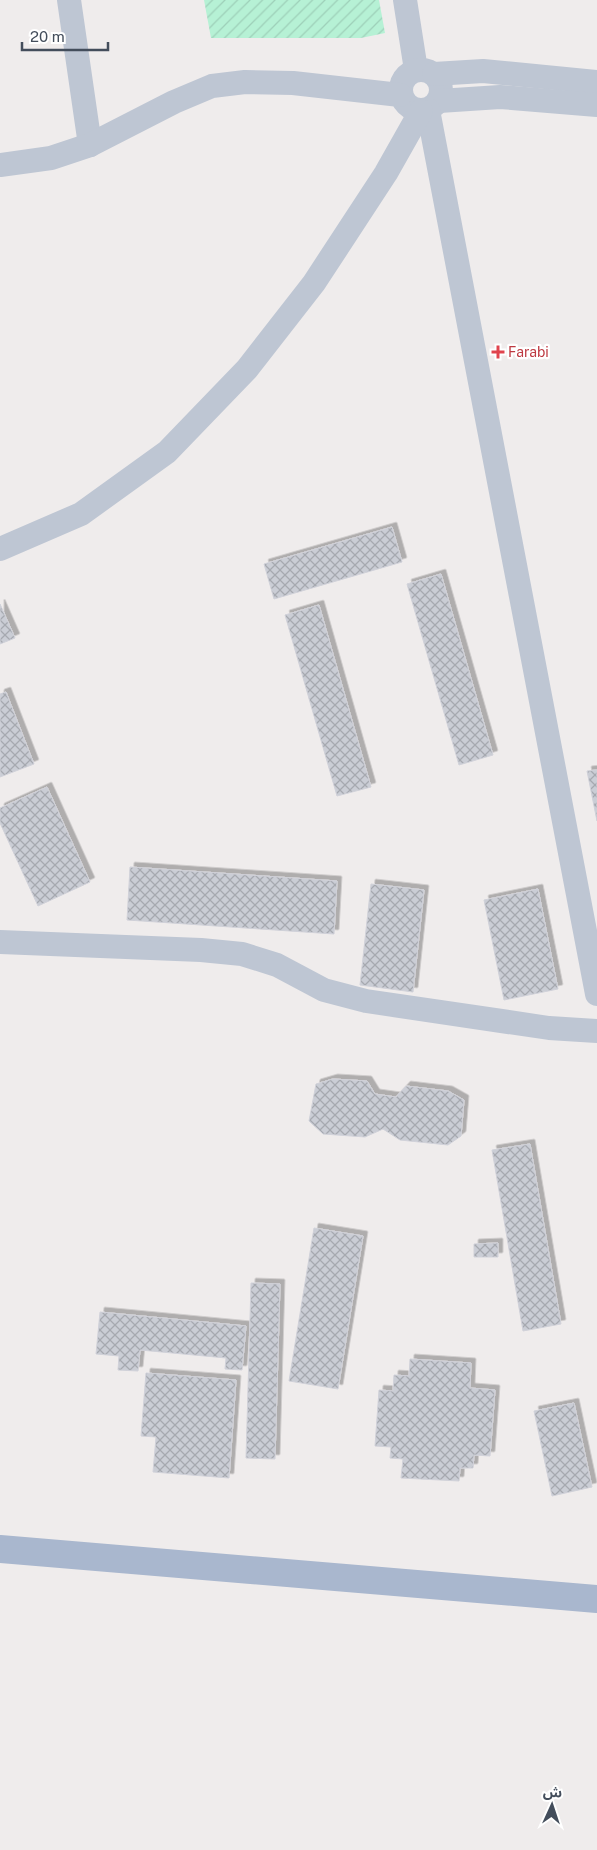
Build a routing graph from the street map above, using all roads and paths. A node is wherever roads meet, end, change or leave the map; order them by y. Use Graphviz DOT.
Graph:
graph roads {
  1 [pos="69,0"];
  2 [pos="405,0"];
  3 [pos="425,72"];
  4 [pos="597,82"];
  5 [pos="400,95"];
  6 [pos="597,105"];
  7 [pos="429,107"];
  8 [pos="90,145"];
  9 [pos="0,166"];
  10 [pos="0,549"];
  11 [pos="0,942"];
  12 [pos="597,994"];
  13 [pos="597,1031"];
  14 [pos="0,1548"];
  15 [pos="597,1599"];
  1 -- 8 [label="street"];
  2 -- 3 [label="street"];
  3 -- 4 [label="street"];
  3 -- 5 [label="street"];
  3 -- 7 [label="street"];
  5 -- 7 [label="street"];
  5 -- 8 [label="street"];
  6 -- 7 [label="street"];
  7 -- 10 [label="street"];
  7 -- 12 [label="street"];
  8 -- 9 [label="street"];
  11 -- 13 [label="street"];
  14 -- 15 [label="main road"];
}
